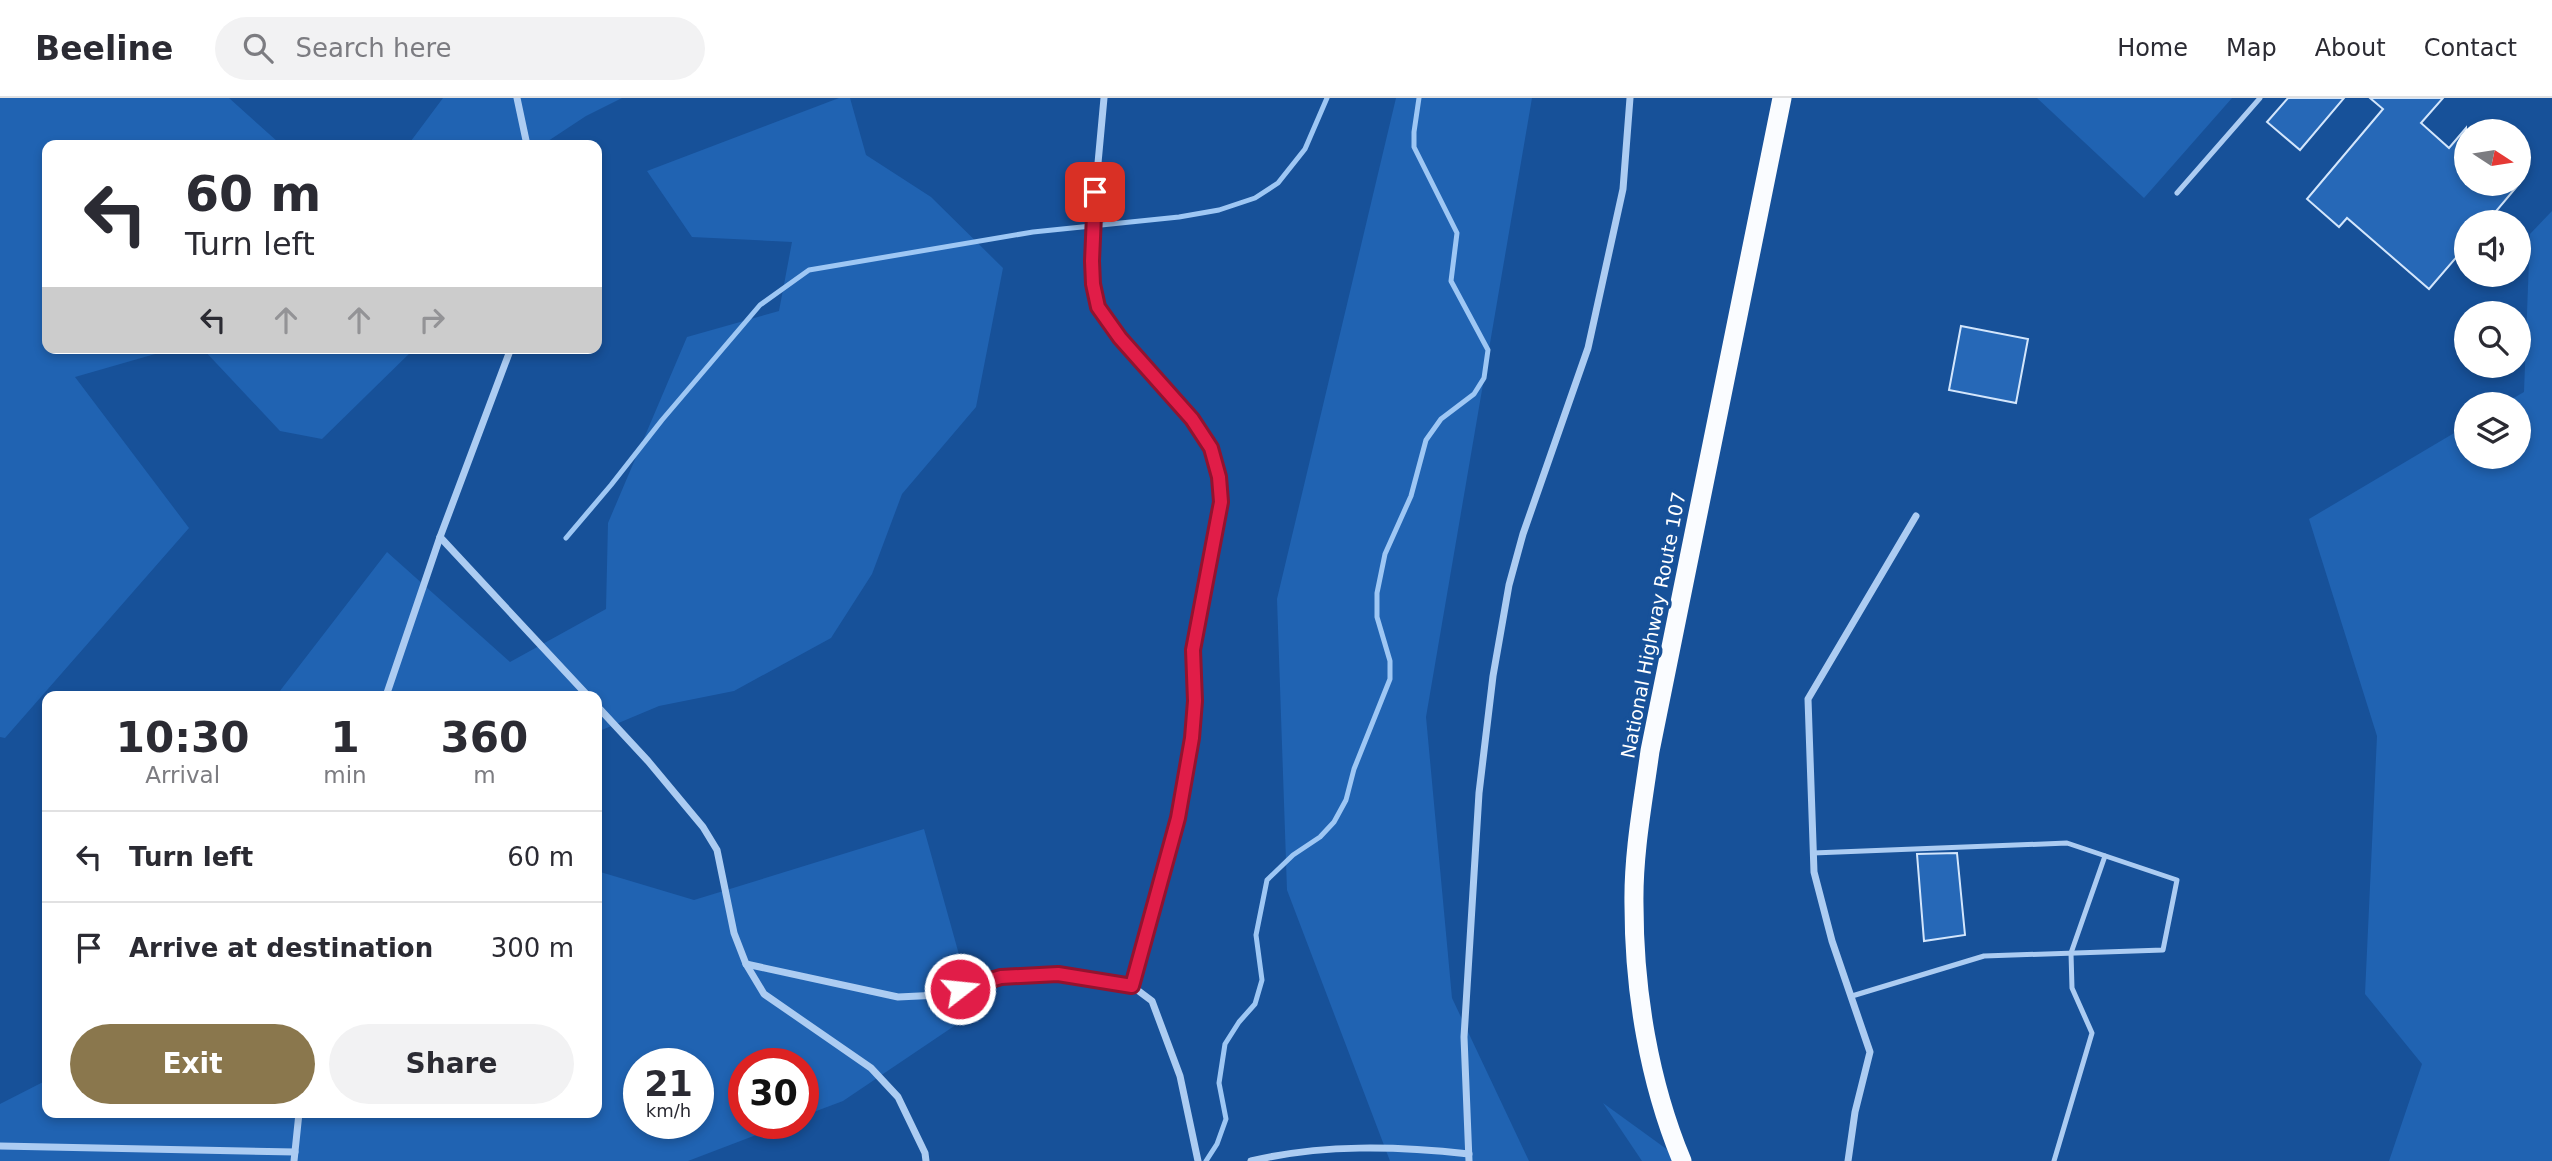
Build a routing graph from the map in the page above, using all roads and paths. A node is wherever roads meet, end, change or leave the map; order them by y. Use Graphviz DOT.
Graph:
graph roads {
  1 [pos="517,98"];
  2 [pos="1104,98"];
  3 [pos="1630,98"];
  4 [pos="1782,98"];
  5 [pos="2260,98"];
  6 [pos="526,140"];
  7 [pos="2177,193"];
  8 [pos="509,354"];
  9 [pos="1916,516"];
  10 [pos="440,537"];
  11 [pos="388,691"];
  12 [pos="583,691"];
  13 [pos="602,712"];
  14 [pos="1813,853"];
  15 [pos="2105,856"];
  16 [pos="2071,953"];
  17 [pos="746,964"];
  18 [pos="1132,986"];
  19 [pos="1852,996"];
  20 [pos="298,1118"];
  21 [pos="0,1146"];
  22 [pos="295,1152"];
  23 [pos="1469,1157"];
  24 [pos="294,1161"];
  25 [pos="926,1161"];
  26 [pos="1198,1161"];
  27 [pos="1251,1161"];
  28 [pos="1682,1161"];
  29 [pos="1848,1161"];
  30 [pos="2054,1161"];
  1 -- 6 [label="street"];
  2 -- 18 [label="street"];
  3 -- 23 [label="street"];
  4 -- 28 [label="highway, National Highway Route 107"];
  5 -- 7 [label="lane"];
  8 -- 10 [label="street"];
  9 -- 14 [label="street"];
  10 -- 11 [label="street"];
  10 -- 12 [label="street"];
  13 -- 17 [label="street"];
  14 -- 15 [label="lane"];
  14 -- 19 [label="street"];
  15 -- 16 [label="lane"];
  15 -- 16 [label="lane"];
  16 -- 19 [label="lane"];
  16 -- 30 [label="lane"];
  17 -- 18 [label="street"];
  17 -- 25 [label="street"];
  18 -- 26 [label="street"];
  19 -- 29 [label="street"];
  20 -- 22 [label="street"];
  21 -- 22 [label="street"];
  22 -- 24 [label="street"];
  23 -- 27 [label="street"];
}
